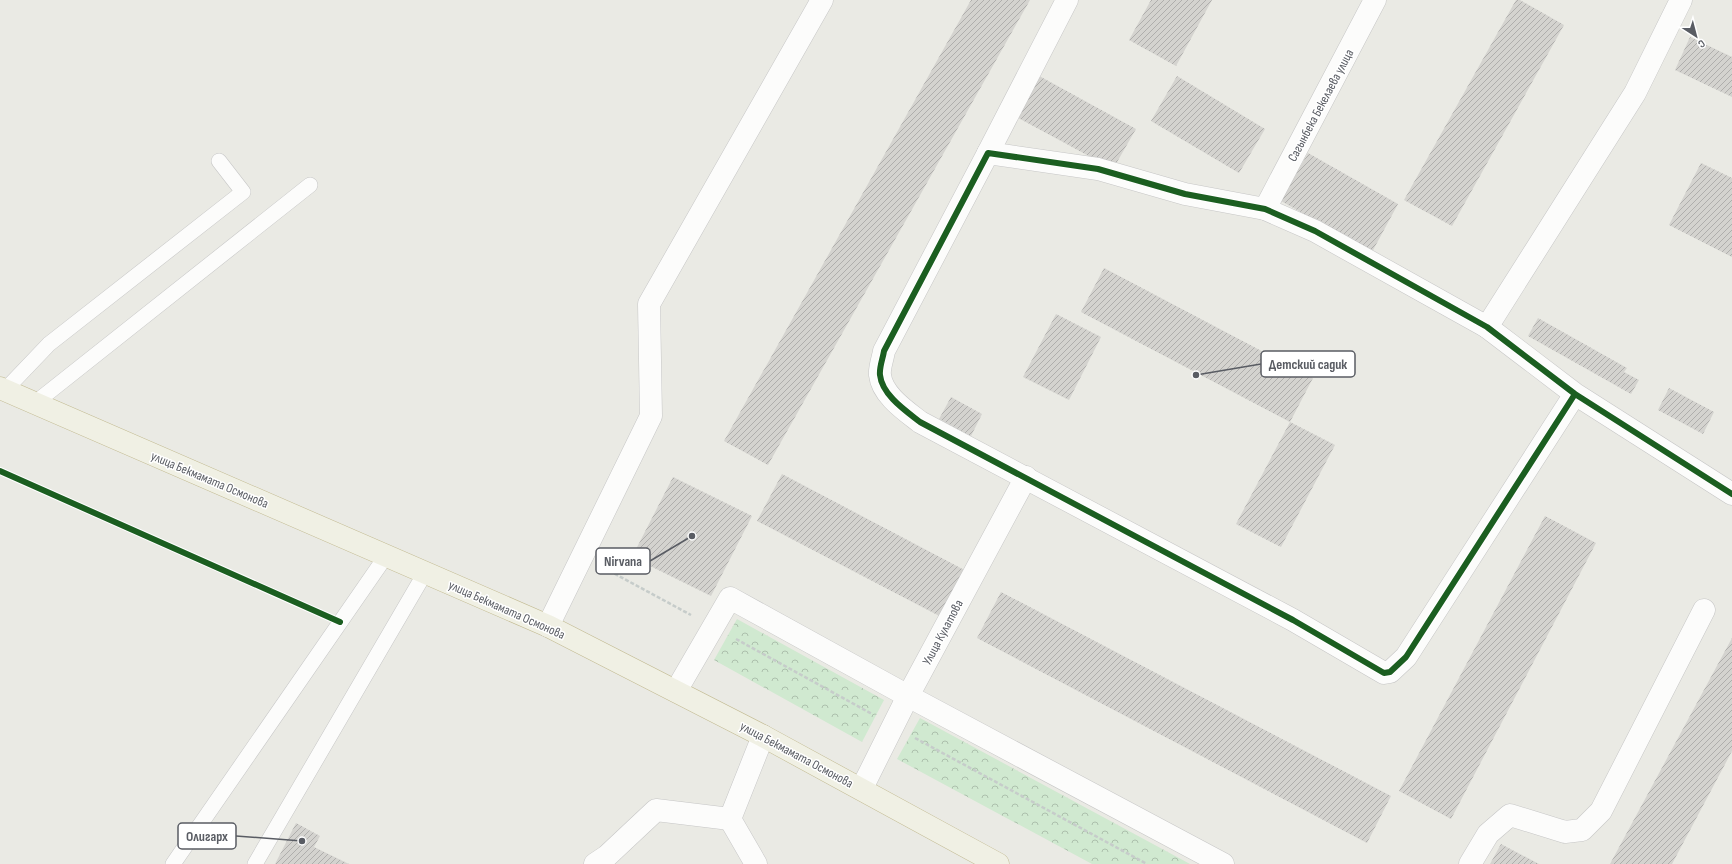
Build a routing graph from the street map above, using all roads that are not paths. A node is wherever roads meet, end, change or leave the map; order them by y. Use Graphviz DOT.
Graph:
graph roads {
  1 [pos="822,0"];
  2 [pos="1067,0"];
  3 [pos="1375,0"];
  4 [pos="1681,0"];
  5 [pos="988,152"];
  6 [pos="219,161"];
  7 [pos="310,185"];
  8 [pos="1265,209"];
  9 [pos="1487,327"];
  10 [pos="3,389"];
  11 [pos="1575,394"];
  12 [pos="35,403"];
  13 [pos="1026,477"];
  14 [pos="1732,494"];
  15 [pos="386,556"];
  16 [pos="425,573"];
  17 [pos="1704,610"];
  18 [pos="548,626"];
  19 [pos="676,691"];
  20 [pos="908,696"];
  21 [pos="763,736"];
  22 [pos="862,788"];
  23 [pos="730,819"];
  24 [pos="174,864"];
  25 [pos="255,864"];
  26 [pos="596,864"];
  27 [pos="756,864"];
  28 [pos="998,864"];
  29 [pos="1223,864"];
  30 [pos="1470,864"];
  1 -- 18 [label="street"];
  2 -- 5 [label="street"];
  3 -- 8 [label="street, Сагынбека Бекелаева улица"];
  4 -- 9 [label="street"];
  5 -- 8 [label="street"];
  5 -- 13 [label="street"];
  6 -- 10 [label="lane"];
  7 -- 12 [label="lane"];
  8 -- 9 [label="street"];
  9 -- 11 [label="street"];
  10 -- 12 [label="highway, улица Бекмамата Осмонова"];
  11 -- 13 [label="street"];
  11 -- 14 [label="street"];
  12 -- 15 [label="highway, улица Бекмамата Осмонова"];
  13 -- 20 [label="street, Улица Кулатова"];
  15 -- 16 [label="highway, улица Бекмамата Осмонова"];
  15 -- 24 [label="lane"];
  16 -- 18 [label="highway, улица Бекмамата Осмонова"];
  16 -- 25 [label="lane"];
  17 -- 30 [label="street"];
  18 -- 19 [label="highway, улица Бекмамата Осмонова"];
  19 -- 20 [label="street"];
  19 -- 21 [label="highway, улица Бекмамата Осмонова"];
  20 -- 22 [label="street, Улица Кулатова"];
  20 -- 29 [label="street"];
  21 -- 22 [label="highway, улица Бекмамата Осмонова"];
  21 -- 23 [label="street"];
  22 -- 28 [label="highway, улица Бекмамата Осмонова"];
  23 -- 26 [label="street"];
  23 -- 27 [label="street"];
}
